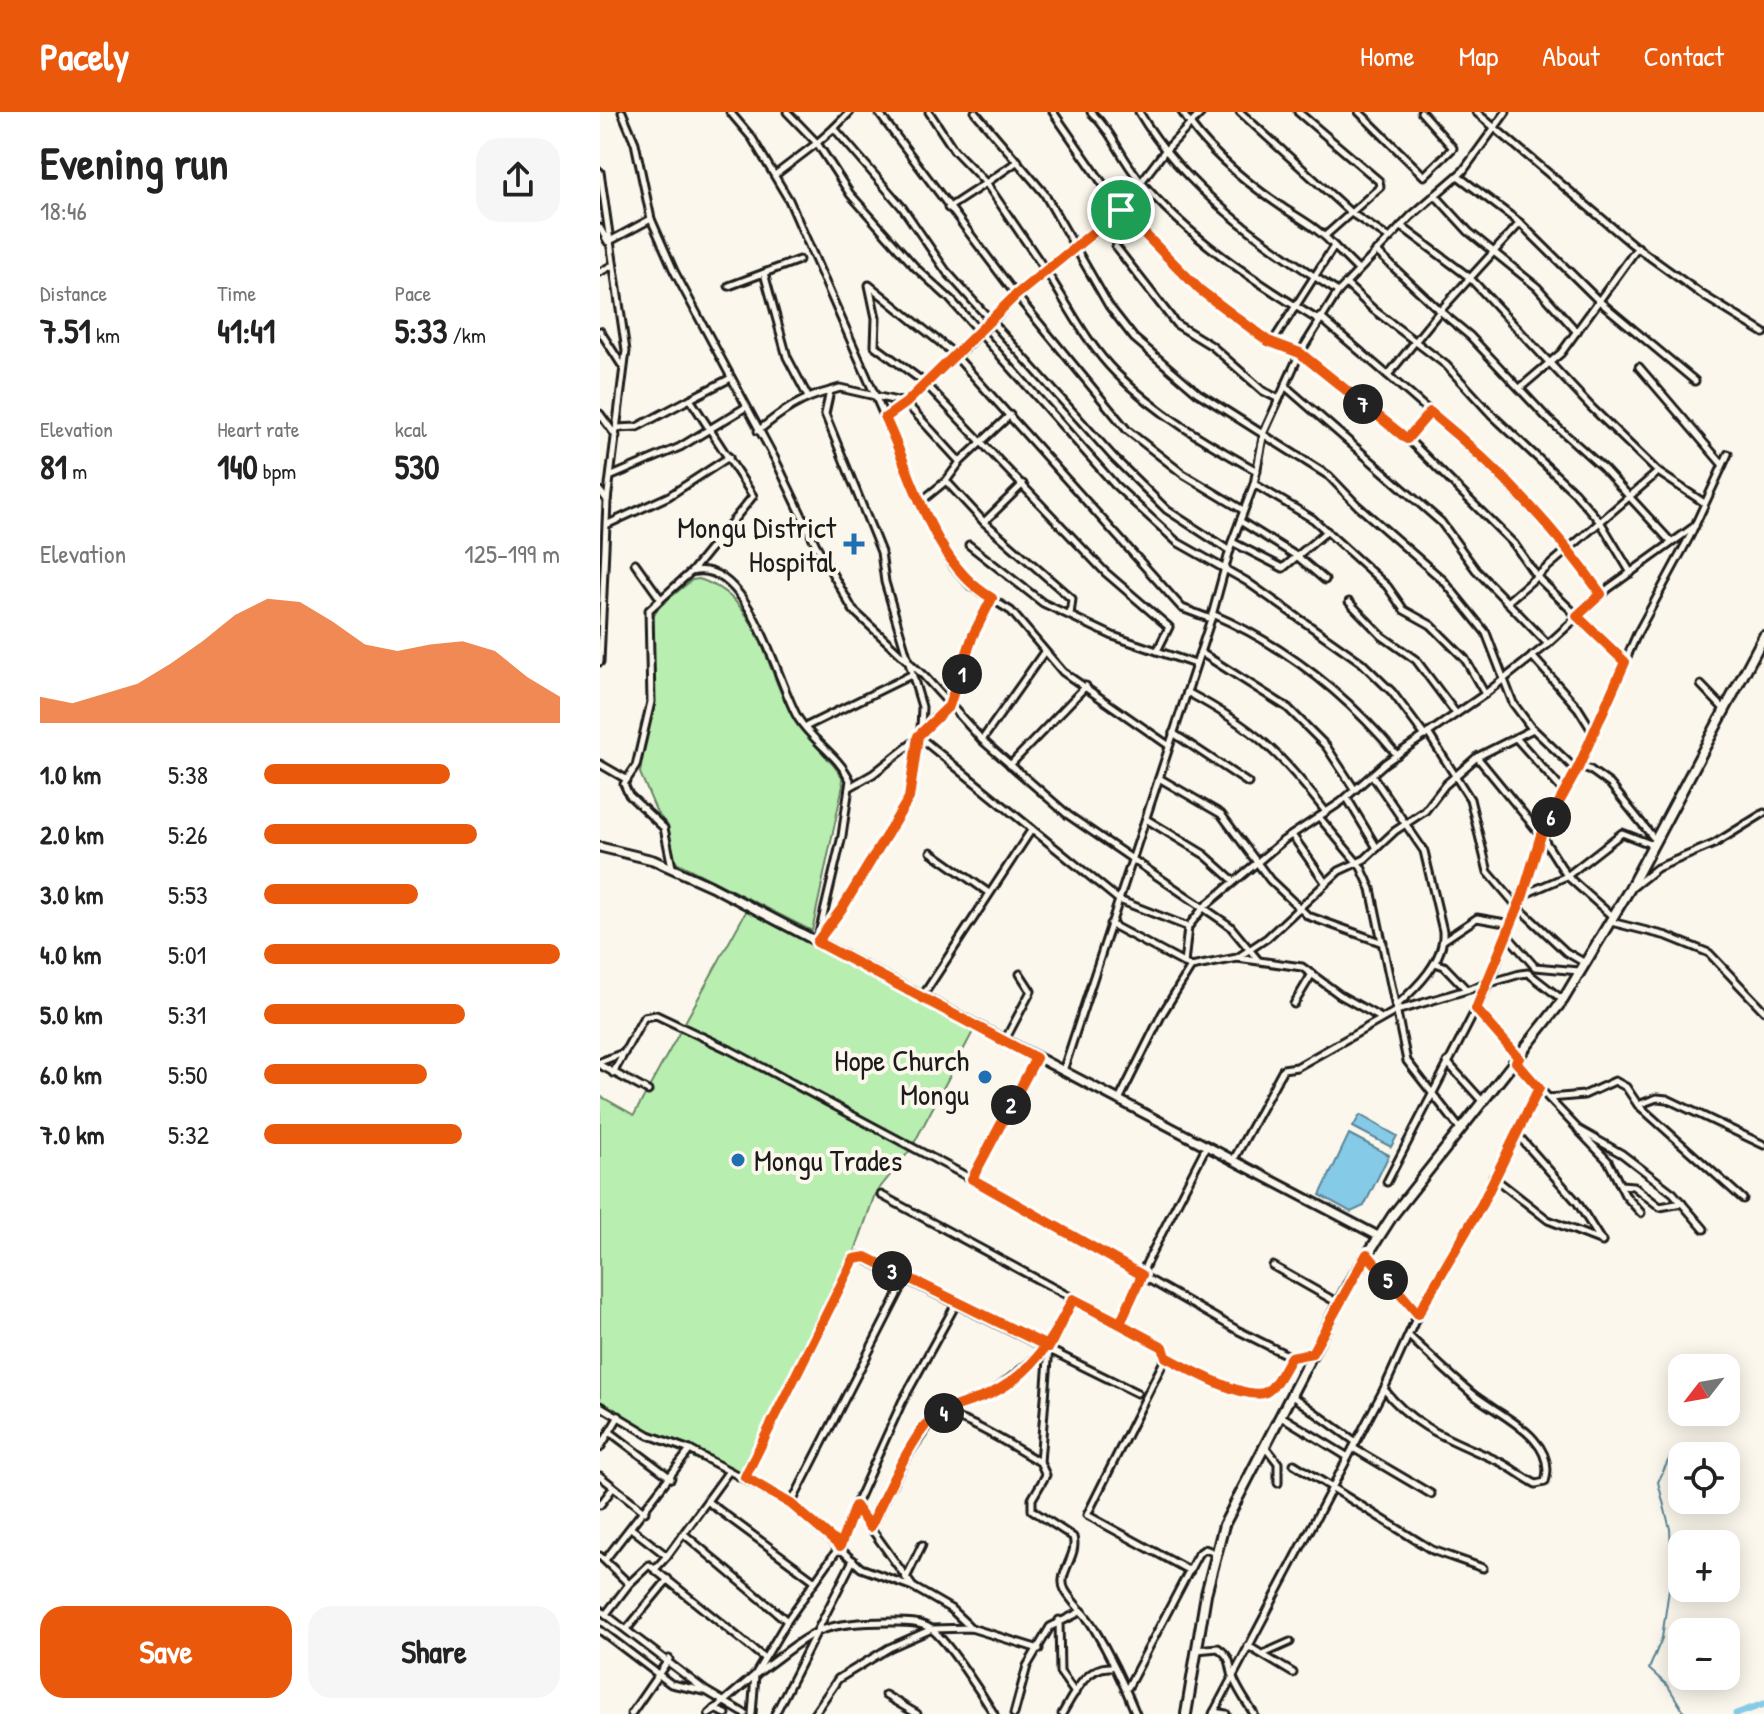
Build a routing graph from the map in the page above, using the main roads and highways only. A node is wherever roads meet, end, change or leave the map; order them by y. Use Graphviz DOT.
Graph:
graph roads {
  1 [pos="1763,640"];
  2 [pos="600,847"];
  3 [pos="1378,1236"];
  4 [pos="1186,1714"];
  1 -- 3 [label="main road"];
  2 -- 3 [label="main road"];
  3 -- 4 [label="main road"];
}
